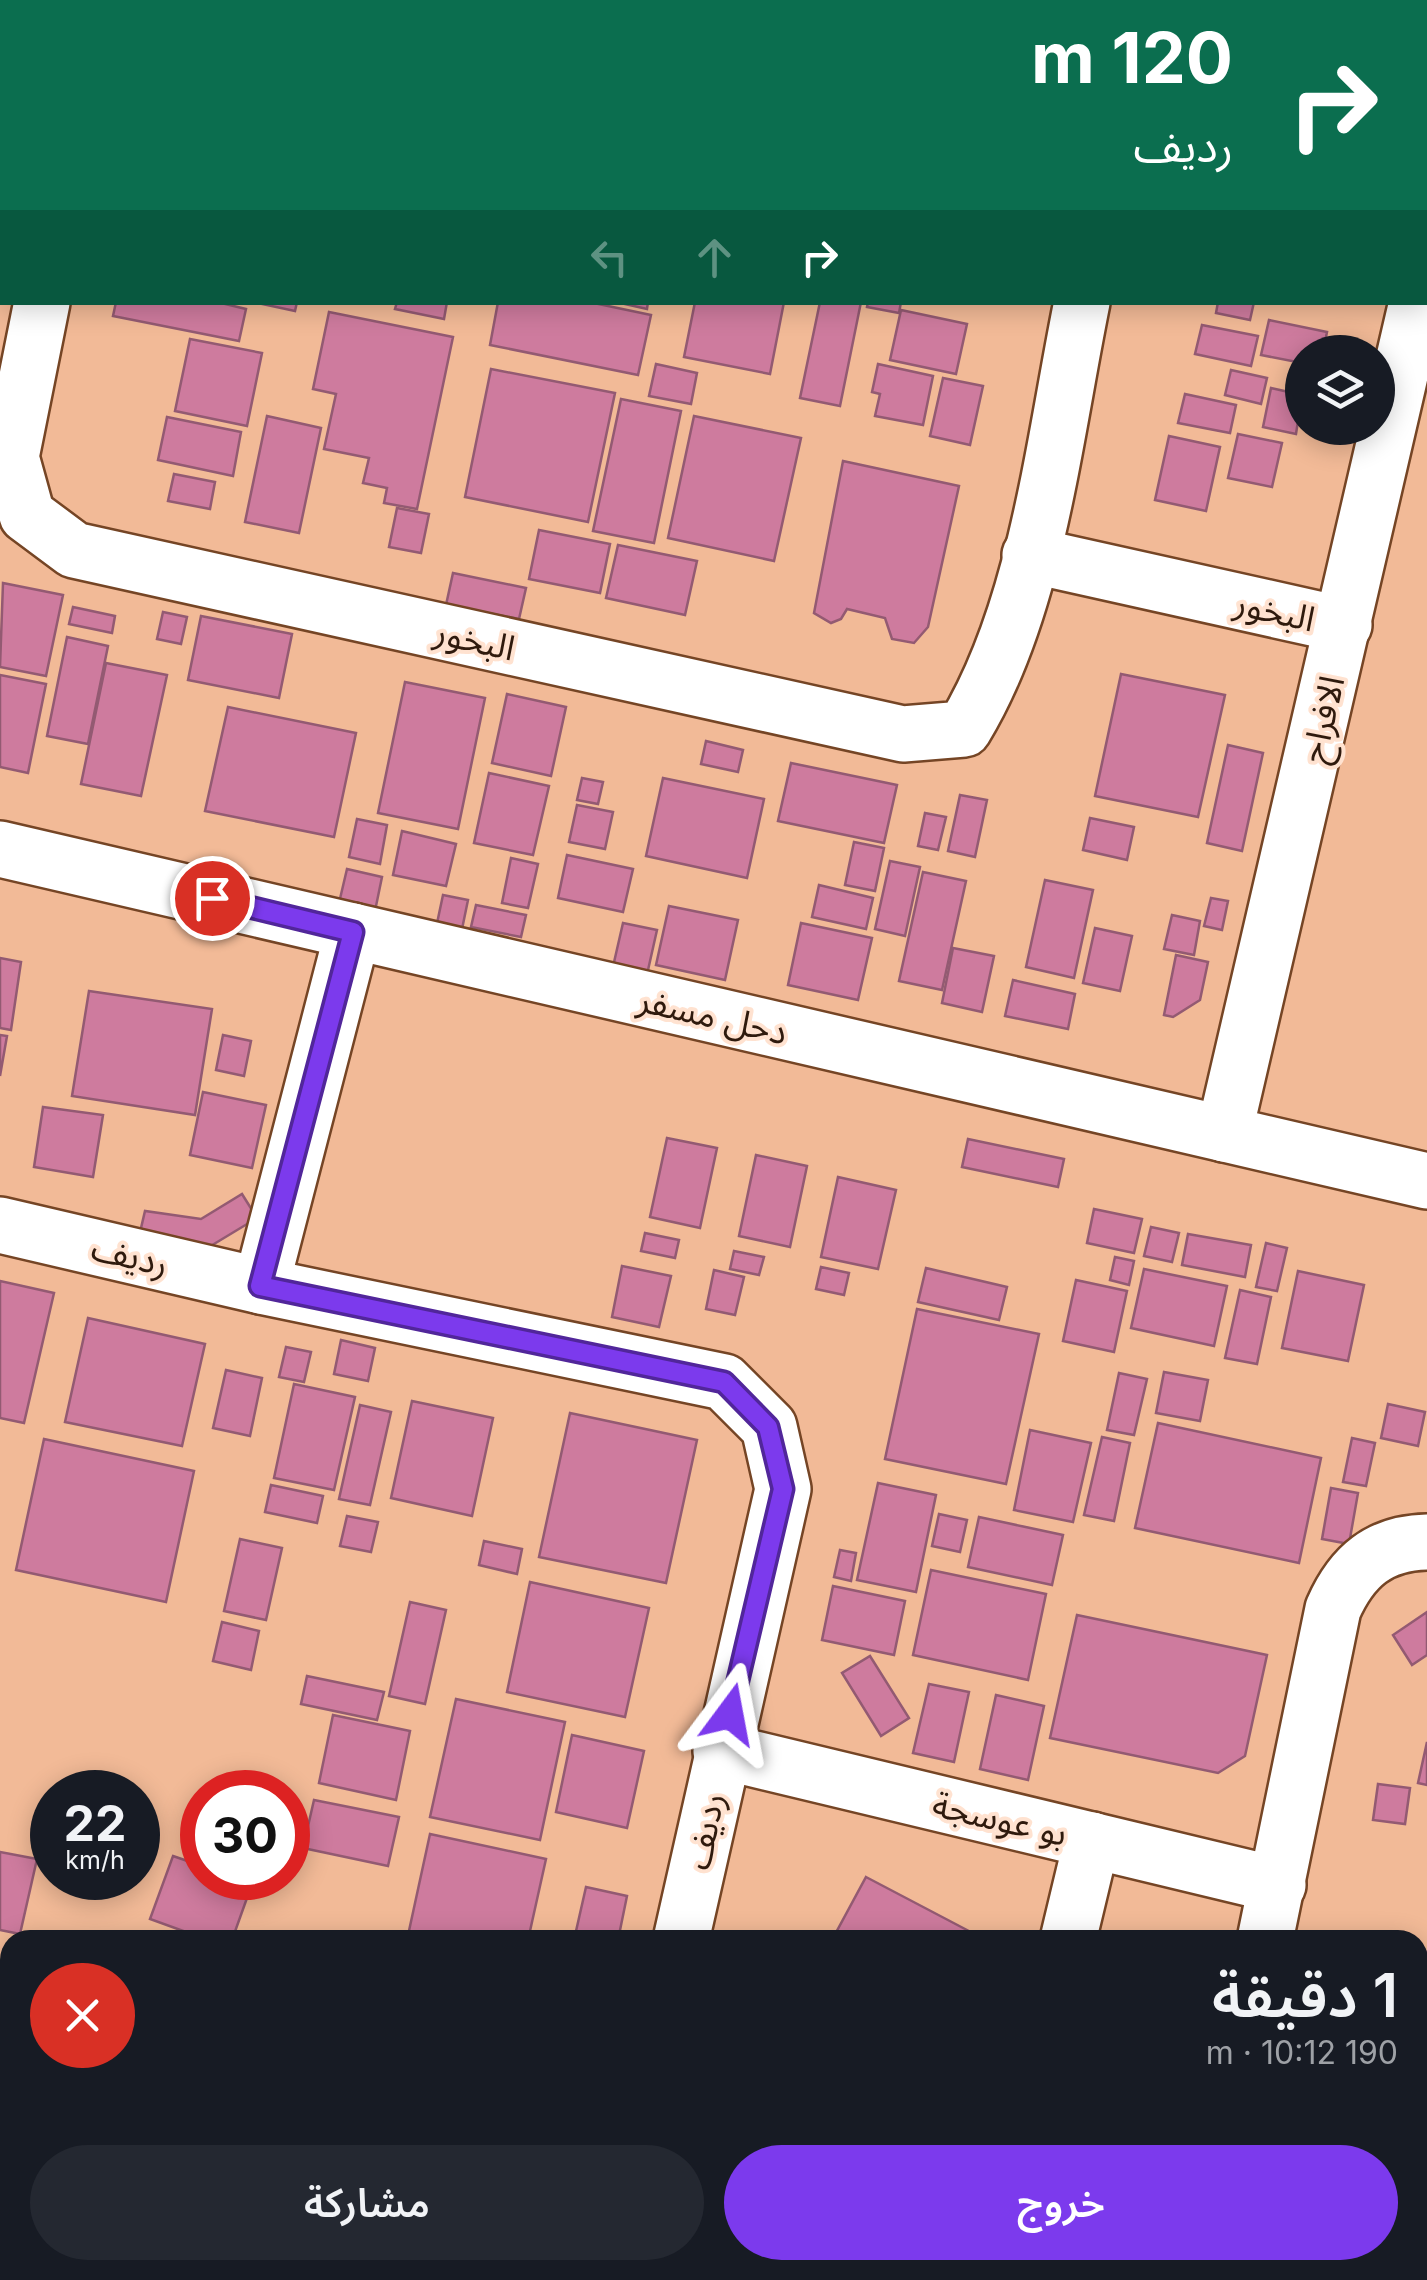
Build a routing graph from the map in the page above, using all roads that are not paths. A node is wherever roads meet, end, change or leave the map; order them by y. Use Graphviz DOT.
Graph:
graph roads {
  1 [pos="41,305"];
  2 [pos="1081,305"];
  3 [pos="1416,305"];
  4 [pos="1030,555"];
  5 [pos="1344,625"];
  6 [pos="0,849"];
  7 [pos="353,932"];
  8 [pos="1224,1134"];
  9 [pos="1427,1181"];
  10 [pos="0,1225"];
  11 [pos="260,1286"];
  12 [pos="1427,1542"];
  13 [pos="722,1752"];
  14 [pos="1092,1840"];
  15 [pos="1278,1885"];
  16 [pos="682,1930"];
  17 [pos="1070,1930"];
  18 [pos="1268,1930"];
  1 -- 4 [label="street, البخور"];
  2 -- 4 [label="street, البخور"];
  3 -- 5 [label="street, الافراح"];
  4 -- 5 [label="street, البخور"];
  5 -- 8 [label="street, الافراح"];
  6 -- 7 [label="street, دحل مسفر"];
  7 -- 8 [label="street, دحل مسفر"];
  7 -- 11 [label="street"];
  8 -- 9 [label="street, دحل مسفر"];
  10 -- 11 [label="street, رديف"];
  11 -- 13 [label="street, رديف"];
  12 -- 15 [label="street"];
  13 -- 14 [label="street, بو عوسجة"];
  13 -- 16 [label="street, رديف"];
  14 -- 15 [label="street, بو عوسجة"];
  14 -- 17 [label="street"];
  15 -- 18 [label="street"];
}
